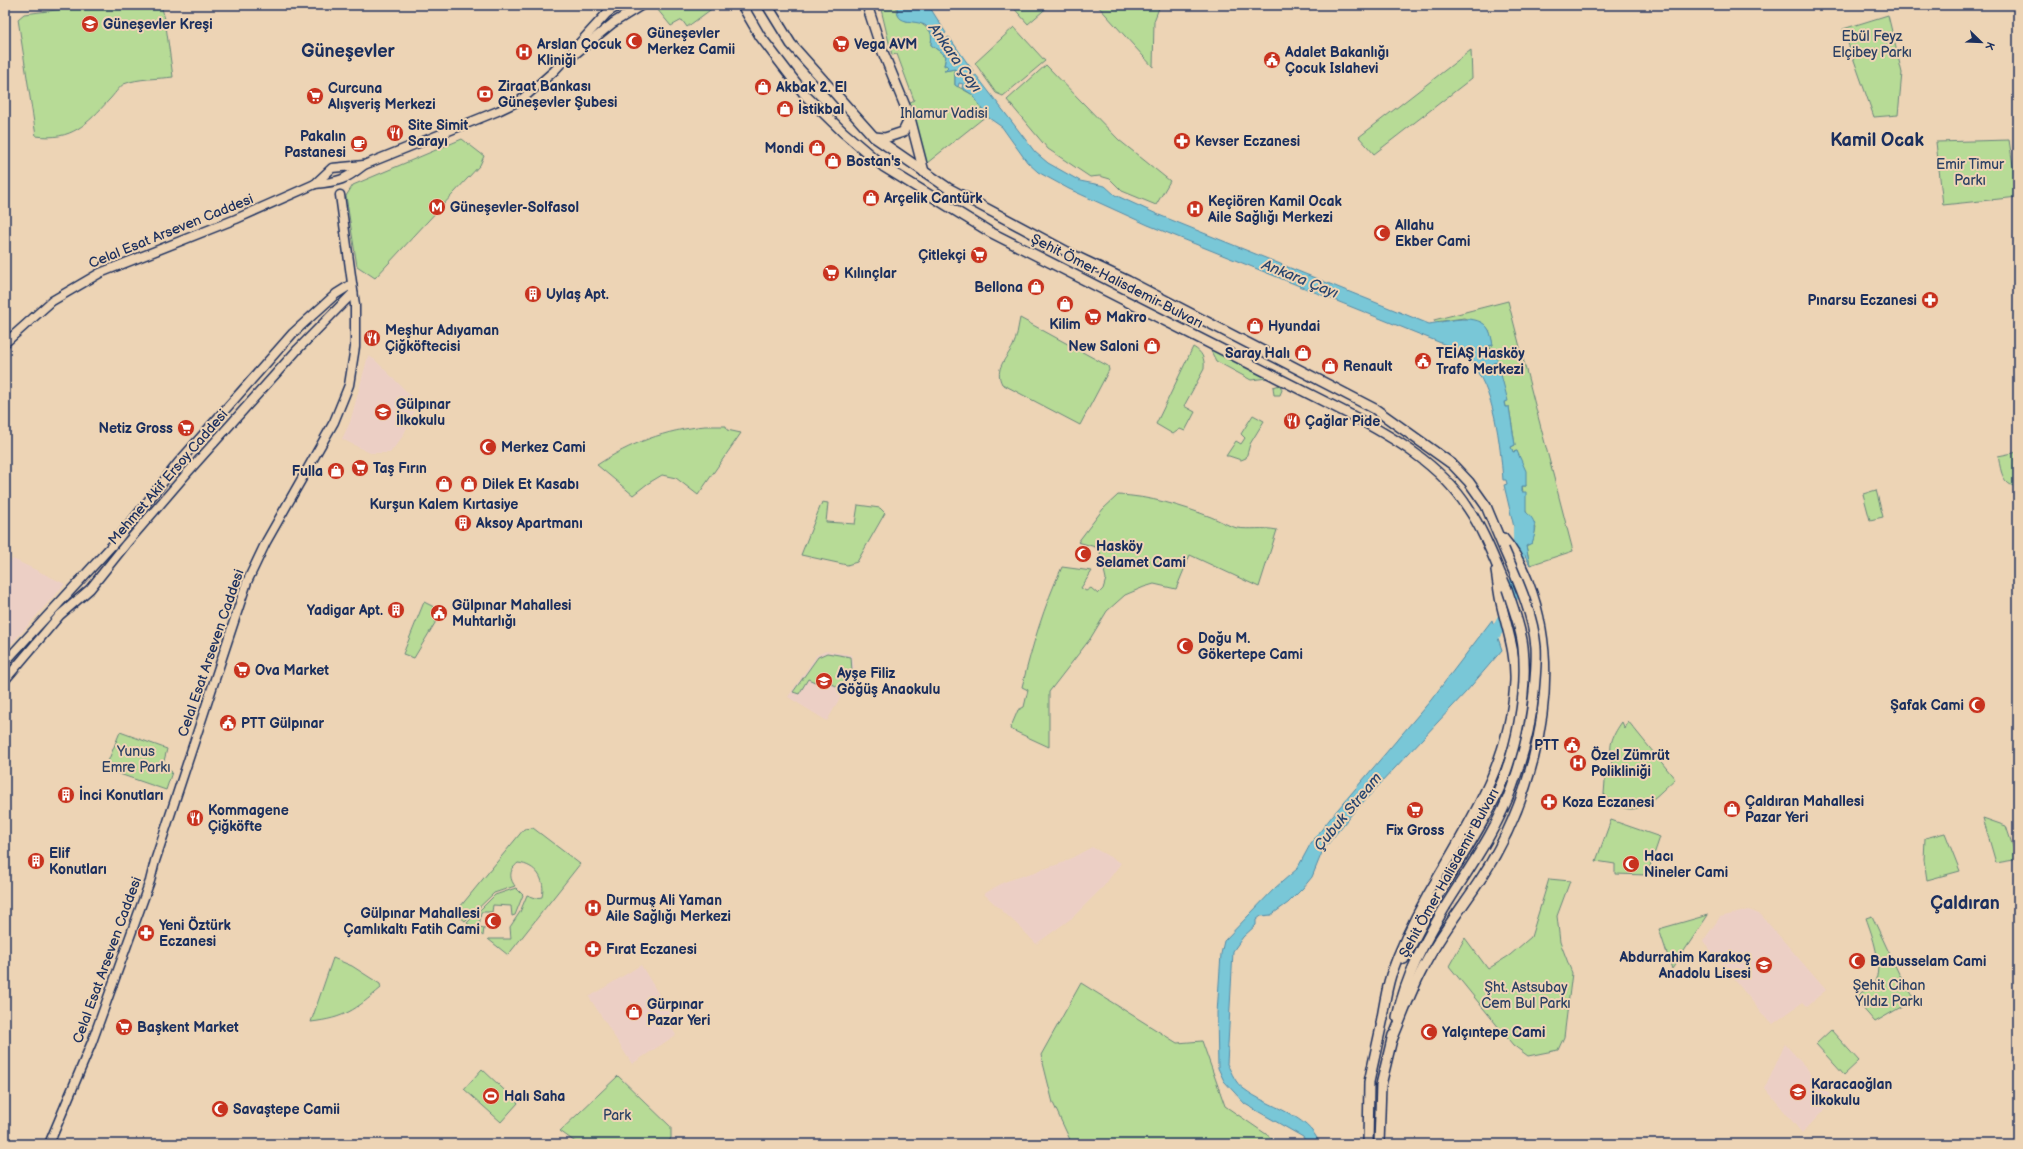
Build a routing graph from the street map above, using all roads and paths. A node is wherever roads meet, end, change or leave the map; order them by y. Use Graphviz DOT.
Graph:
graph roads {
  1 [pos="620,5"];
  2 [pos="642,5"];
  3 [pos="742,5"];
  4 [pos="767,5"];
  5 [pos="867,5"];
  6 [pos="610,8"];
  7 [pos="554,71"];
  8 [pos="910,118"];
  9 [pos="874,137"];
  10 [pos="364,165"];
  11 [pos="924,172"];
  12 [pos="315,184"];
  13 [pos="340,195"];
  14 [pos="352,284"];
  15 [pos="353,293"];
  16 [pos="5,343"];
  17 [pos="1506,546"];
  18 [pos="1494,558"];
  19 [pos="5,662"];
  20 [pos="5,680"];
  21 [pos="1507,731"];
  22 [pos="1538,740"];
  23 [pos="1498,764"];
  24 [pos="1530,772"];
  25 [pos="1482,800"];
  26 [pos="1514,814"];
  27 [pos="1381,1023"];
  28 [pos="1392,1040"];
  29 [pos="49,1144"];
  30 [pos="1368,1144"];
  31 [pos="1378,1144"];
  1 -- 6 [label="main road"];
  2 -- 7 [label="main road"];
  3 -- 18 [label="main road, Şehit Ömer Halisdemir Bulvarı"];
  4 -- 9 [label="main road, Şehit Ömer Halisdemir Bulvarı"];
  5 -- 8 [label="main road"];
  6 -- 7 [label="main road"];
  7 -- 10 [label="main road"];
  8 -- 9 [label="main road"];
  8 -- 11 [label="main road"];
  9 -- 11 [label="main road, Şehit Ömer Halisdemir Bulvarı"];
  10 -- 12 [label="main road"];
  10 -- 12 [label="main road"];
  11 -- 17 [label="main road, Şehit Ömer Halisdemir Bulvarı"];
  12 -- 16 [label="main road, Celal Esat Arseven Caddesi"];
  13 -- 14 [label="main road, Celal Esat Arseven Caddesi"];
  14 -- 15 [label="main road, Celal Esat Arseven Caddesi"];
  14 -- 19 [label="main road, Mehmet Akif Ersoy Caddesi"];
  15 -- 20 [label="main road, Mehmet Akif Ersoy Caddesi"];
  15 -- 29 [label="main road, Celal Esat Arseven Caddesi"];
  17 -- 22 [label="main road, Şehit Ömer Halisdemir Bulvarı"];
  17 -- 28 [label="main road, Şehit Ömer Halisdemir Bulvarı, bridge"];
  18 -- 21 [label="main road, Şehit Ömer Halisdemir Bulvarı"];
  18 -- 27 [label="main road, Şehit Ömer Halisdemir Bulvarı, bridge"];
  21 -- 22 [label="main road"];
  21 -- 23 [label="main road, Şehit Ömer Halisdemir Bulvarı"];
  22 -- 24 [label="main road, Şehit Ömer Halisdemir Bulvarı"];
  23 -- 24 [label="main road"];
  23 -- 24 [label="main road"];
  23 -- 25 [label="main road, Şehit Ömer Halisdemir Bulvarı"];
  24 -- 26 [label="main road, Şehit Ömer Halisdemir Bulvarı"];
  25 -- 26 [label="main road"];
  25 -- 27 [label="main road, Şehit Ömer Halisdemir Bulvarı"];
  26 -- 28 [label="main road, Şehit Ömer Halisdemir Bulvarı"];
  27 -- 30 [label="main road, Şehit Ömer Halisdemir Bulvarı"];
  28 -- 31 [label="main road, Şehit Ömer Halisdemir Bulvarı"];
}
